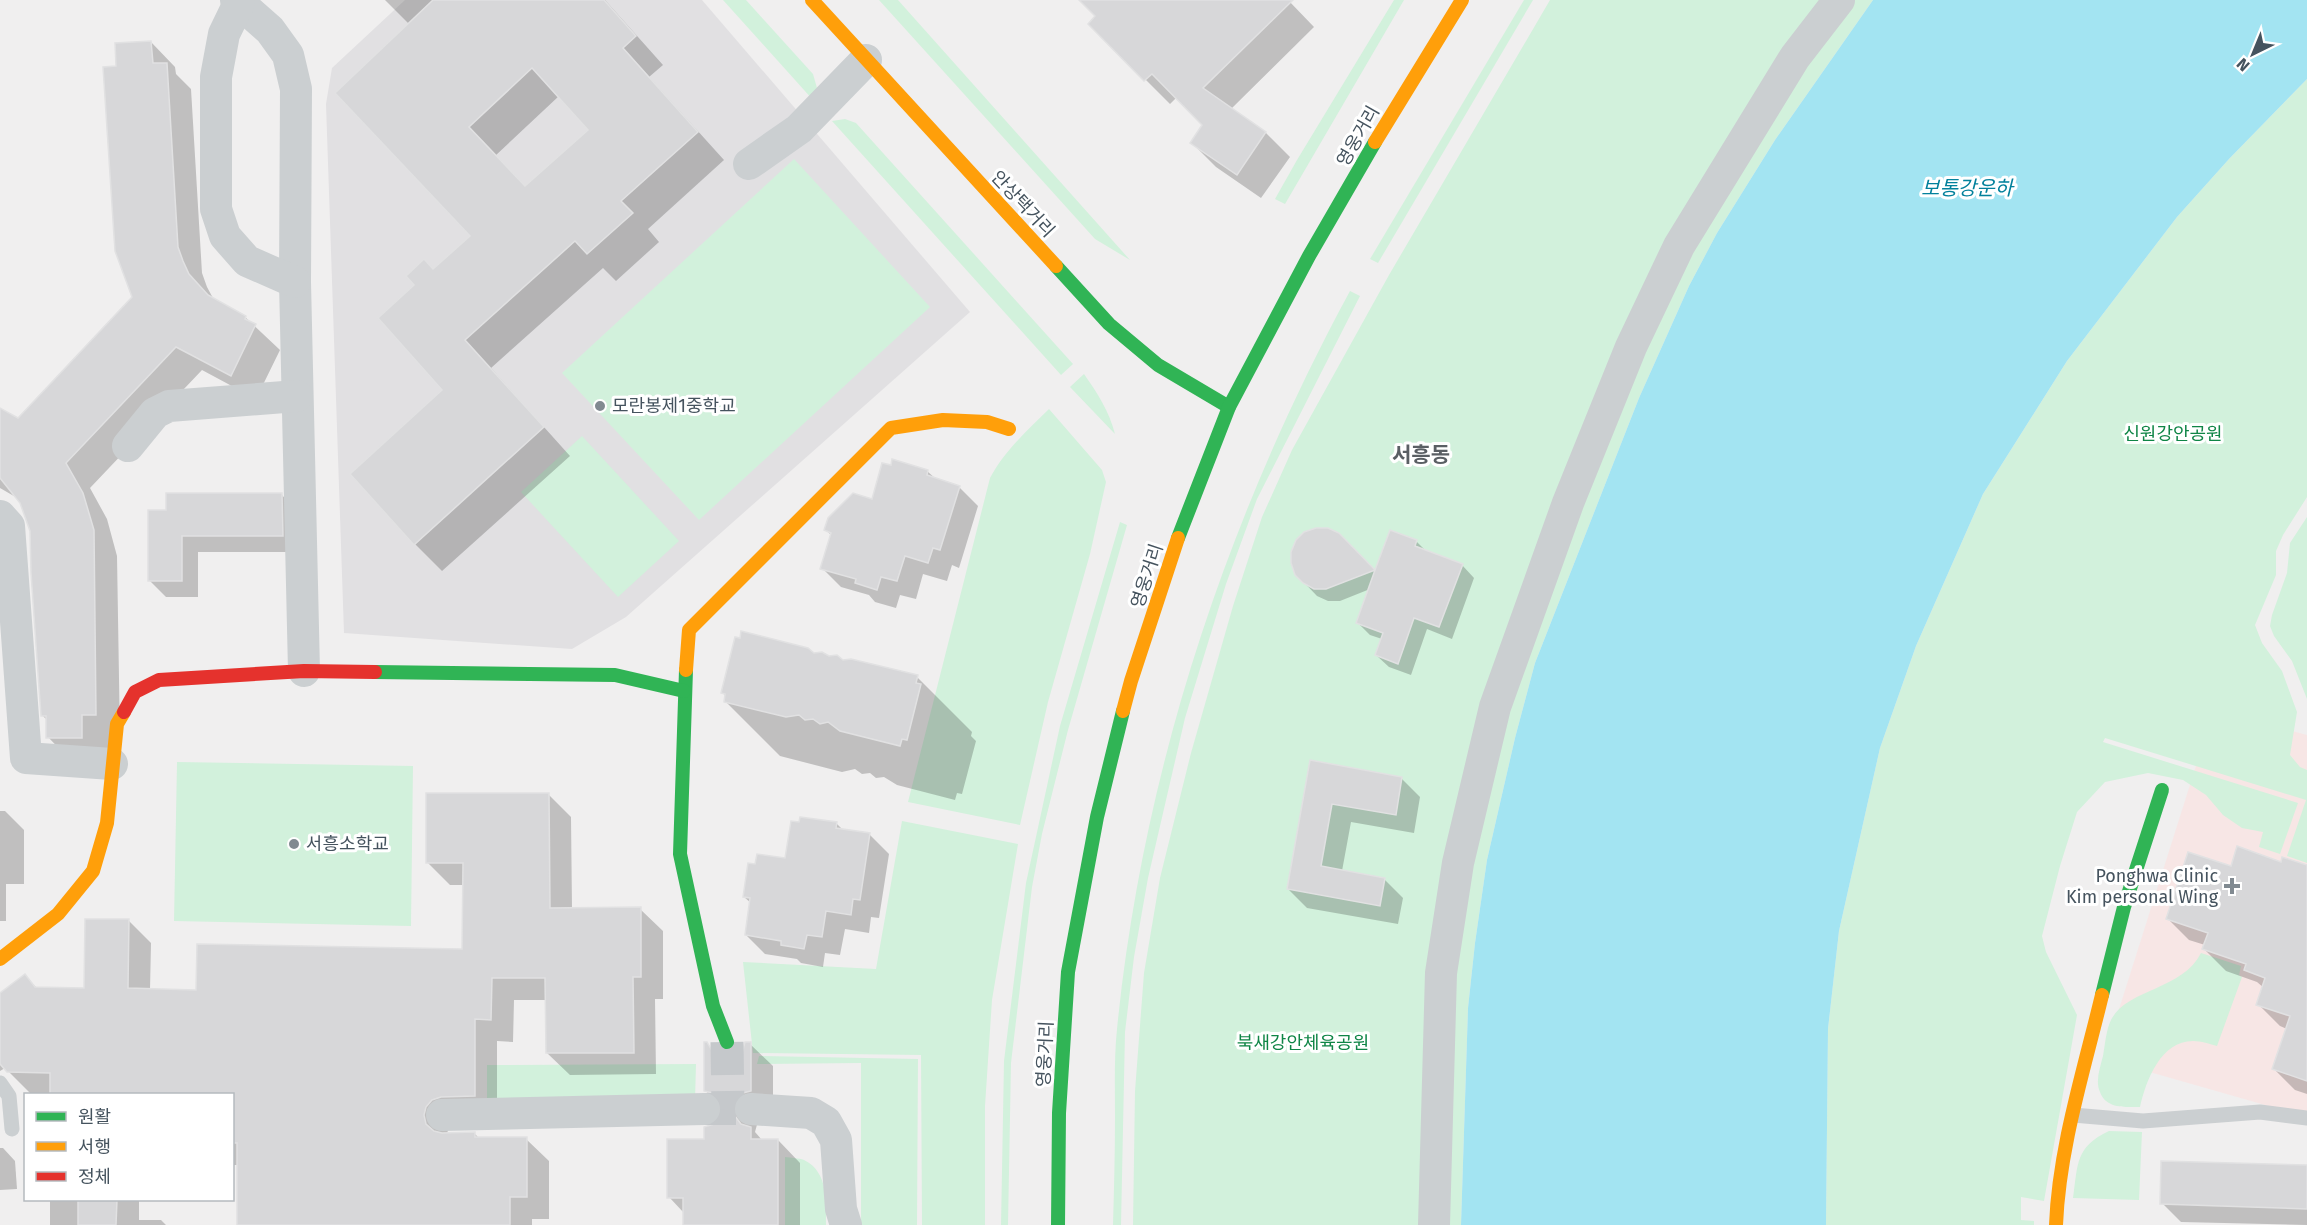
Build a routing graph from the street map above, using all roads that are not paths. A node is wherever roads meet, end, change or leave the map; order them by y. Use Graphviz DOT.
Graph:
graph roads {
  1 [pos="812,0"];
  2 [pos="1462,0"];
  3 [pos="1839,0"];
  4 [pos="238,2"];
  5 [pos="866,60"];
  6 [pos="749,164"];
  7 [pos="295,282"];
  8 [pos="297,396"];
  9 [pos="1229,407"];
  10 [pos="1009,429"];
  11 [pos="128,446"];
  12 [pos="0,516"];
  13 [pos="304,671"];
  14 [pos="10,680"];
  15 [pos="684,691"];
  16 [pos="112,764"];
  17 [pos="2162,790"];
  18 [pos="0,959"];
  19 [pos="727,1042"];
  20 [pos="0,1083"];
  21 [pos="704,1109"];
  22 [pos="751,1109"];
  23 [pos="442,1115"];
  24 [pos="2073,1115"];
  25 [pos="2307,1118"];
  26 [pos="12,1129"];
  27 [pos="846,1225"];
  28 [pos="1058,1225"];
  29 [pos="1434,1225"];
  30 [pos="2056,1225"];
  1 -- 5 [label="street, 안상택거리"];
  2 -- 9 [label="street, 영웅거리"];
  3 -- 29 [label="street"];
  4 -- 7 [label="street"];
  4 -- 7 [label="street"];
  5 -- 6 [label="street"];
  5 -- 9 [label="street, 안상택거리"];
  7 -- 8 [label="street"];
  8 -- 11 [label="street"];
  8 -- 13 [label="street"];
  9 -- 28 [label="street, 영웅거리"];
  10 -- 15 [label="street"];
  12 -- 14 [label="street"];
  13 -- 15 [label="street"];
  13 -- 16 [label="street"];
  14 -- 16 [label="street"];
  15 -- 19 [label="street"];
  16 -- 18 [label="street"];
  17 -- 24 [label="street"];
  20 -- 26 [label="lane"];
  21 -- 23 [label="street"];
  22 -- 27 [label="street"];
  24 -- 25 [label="lane"];
  24 -- 30 [label="street"];
}
